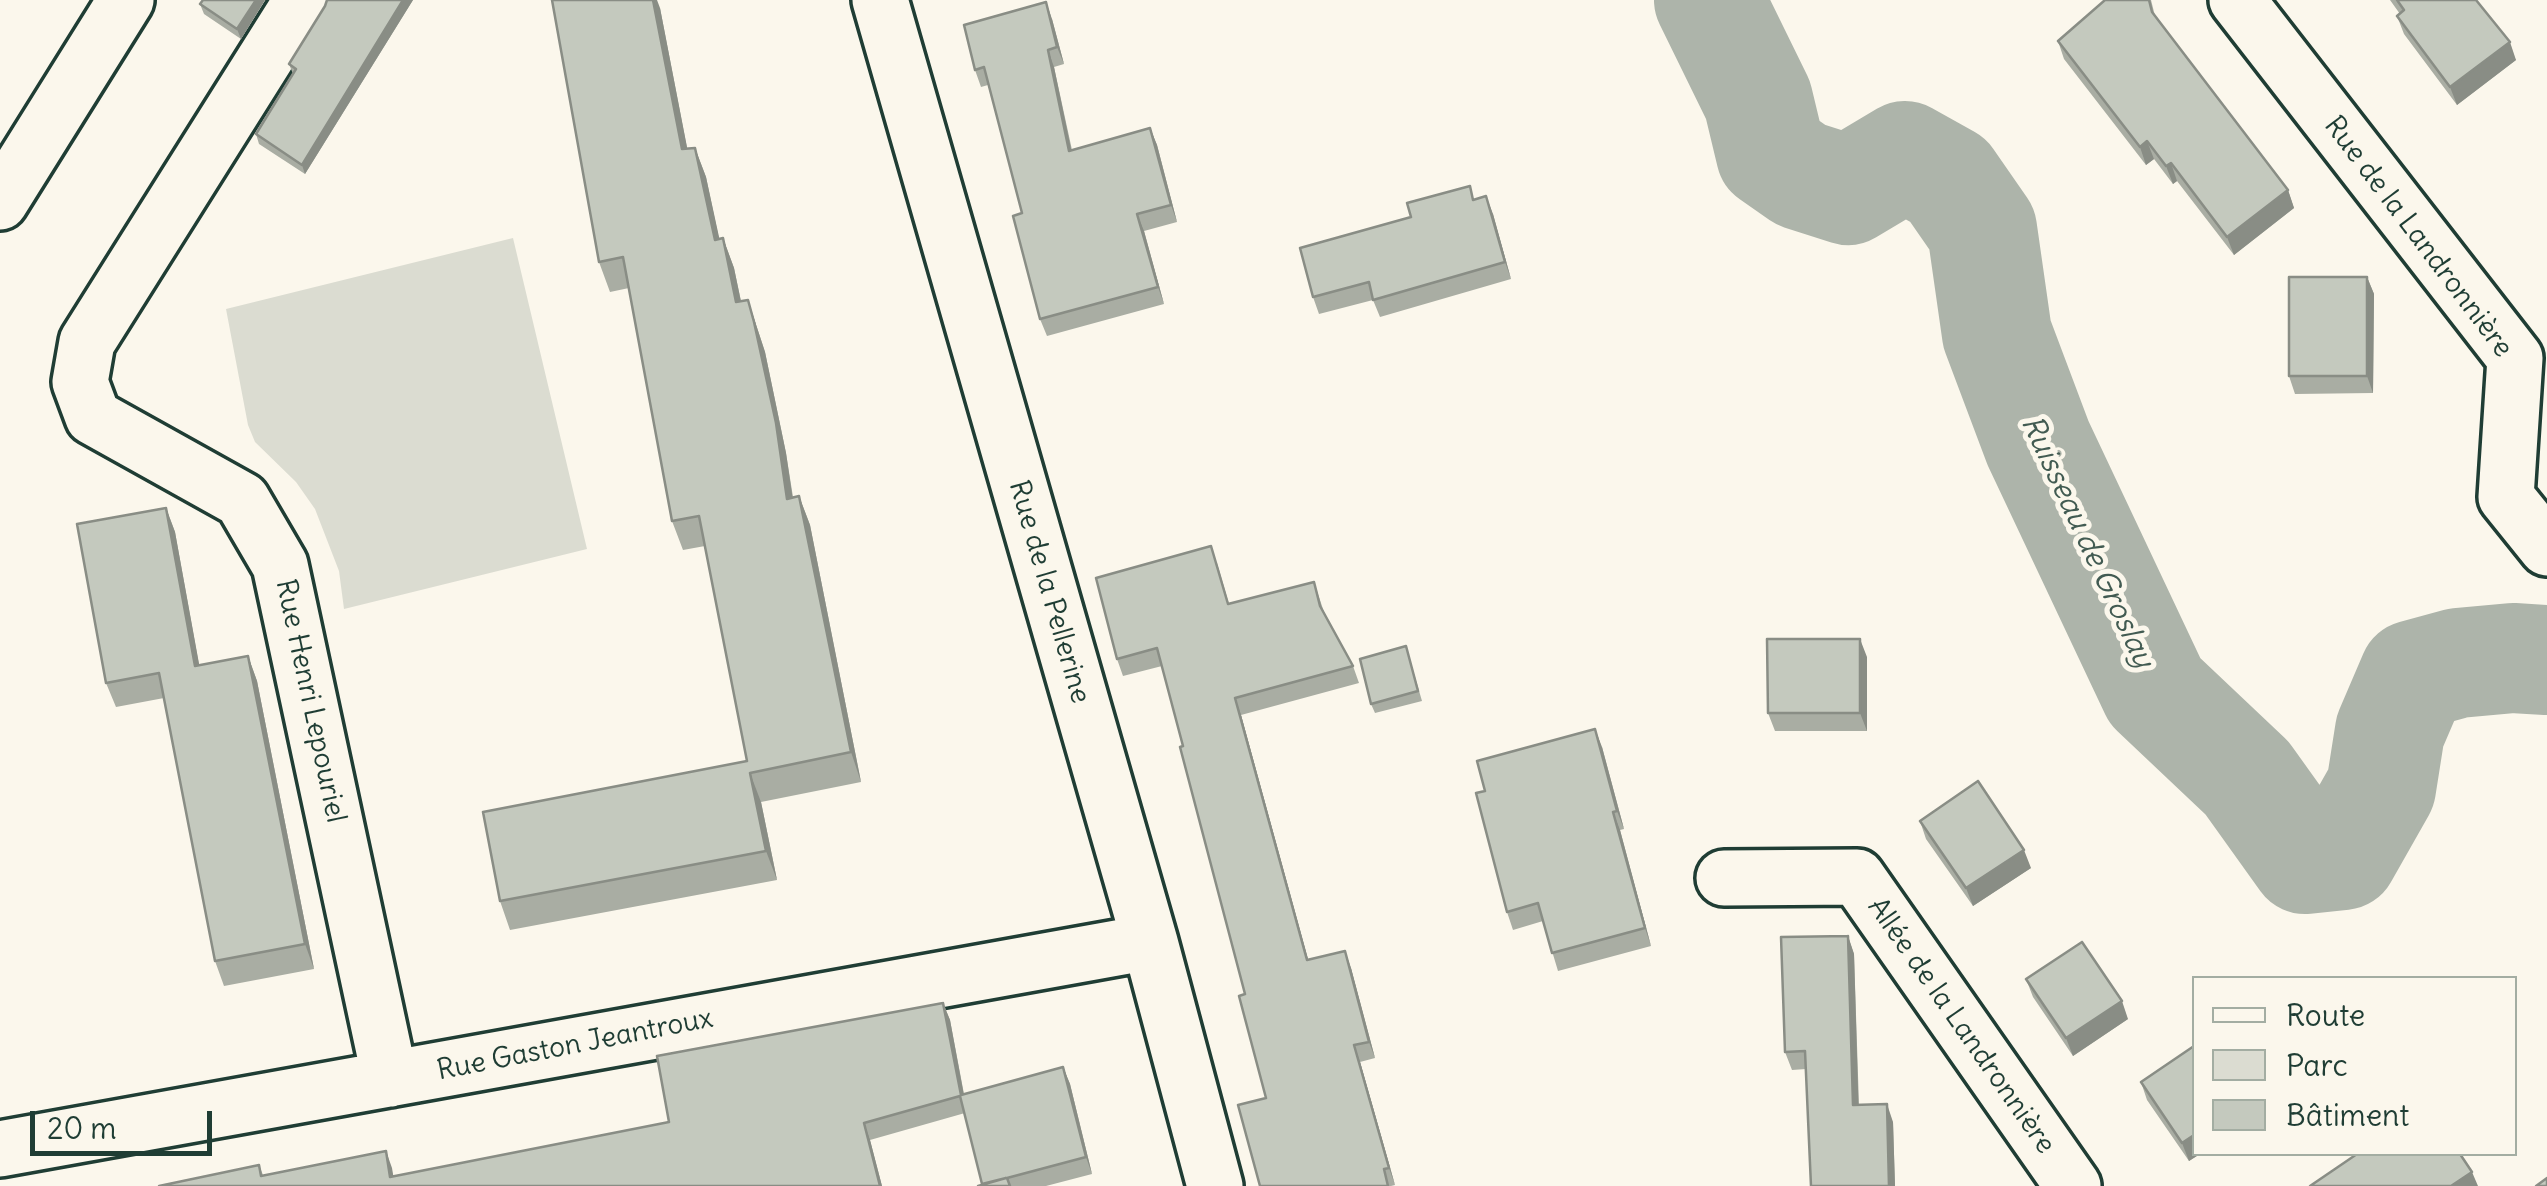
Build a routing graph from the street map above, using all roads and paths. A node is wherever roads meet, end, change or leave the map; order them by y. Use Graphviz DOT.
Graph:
graph roads {
  1 [pos="126,0"];
  2 [pos="302,0"];
  3 [pos="880,0"];
  4 [pos="2237,0"];
  5 [pos="0,202"];
  6 [pos="2547,548"];
  7 [pos="1724,878"];
  8 [pos="1150,942"];
  9 [pos="390,1079"];
  10 [pos="0,1148"];
  11 [pos="1215,1186"];
  12 [pos="2073,1186"];
  1 -- 5 [label="street"];
  2 -- 9 [label="street, Rue Henri Lepouriel"];
  3 -- 8 [label="street, Rue de la Pellerine"];
  4 -- 6 [label="street, Rue de la Landronnière"];
  7 -- 12 [label="street, Allée de la Landronnière"];
  8 -- 9 [label="street, Rue Gaston Jeantroux"];
  8 -- 11 [label="street, Rue de la Pellerine"];
  9 -- 10 [label="street, Rue Gaston Jeantroux"];
}
